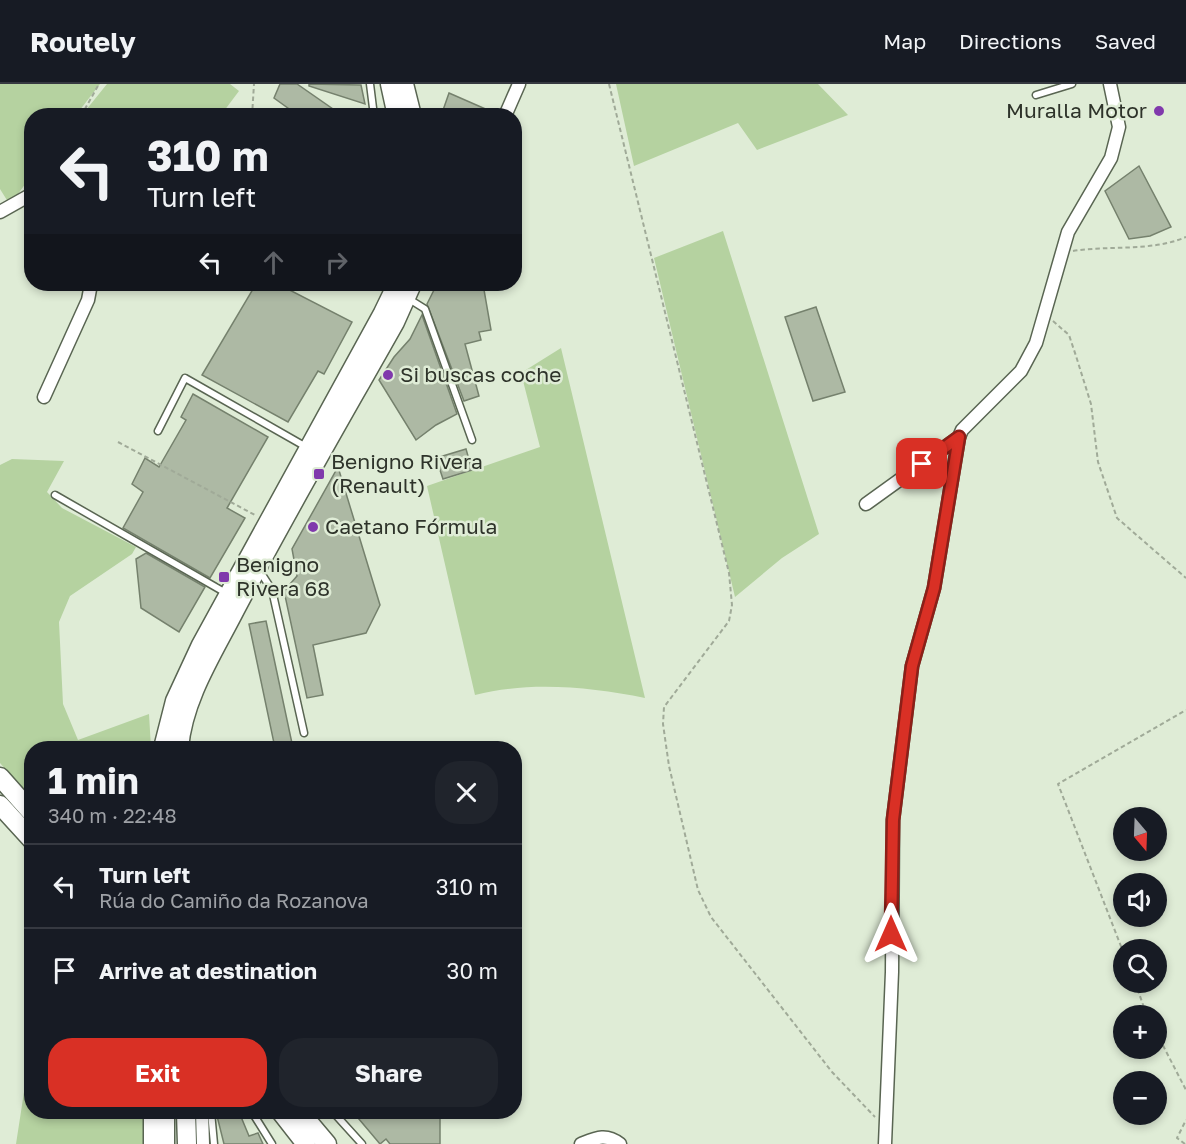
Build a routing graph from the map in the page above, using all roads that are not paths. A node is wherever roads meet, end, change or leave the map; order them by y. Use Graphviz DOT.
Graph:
graph roads {
  1 [pos="370,84"];
  2 [pos="390,84"];
  3 [pos="404,84"];
  4 [pos="519,84"];
  5 [pos="1072,84"];
  6 [pos="1110,84"];
  7 [pos="1036,95"];
  8 [pos="373,108"];
  9 [pos="395,108"];
  10 [pos="410,108"];
  11 [pos="508,108"];
  12 [pos="24,198"];
  13 [pos="0,212"];
  14 [pos="90,291"];
  15 [pos="402,291"];
  16 [pos="404,291"];
  17 [pos="408,291"];
  18 [pos="44,397"];
  19 [pos="158,431"];
  20 [pos="959,437"];
  21 [pos="472,440"];
  22 [pos="309,448"];
  23 [pos="55,495"];
  24 [pos="866,504"];
  25 [pos="257,567"];
  26 [pos="227,594"];
  27 [pos="304,733"];
  28 [pos="166,741"];
  29 [pos="179,741"];
  30 [pos="0,777"];
  31 [pos="24,804"];
  32 [pos="0,805"];
  33 [pos="24,831"];
  34 [pos="150,1119"];
  35 [pos="165,1119"];
  36 [pos="200,1119"];
  37 [pos="202,1119"];
  38 [pos="204,1119"];
  39 [pos="256,1119"];
  40 [pos="286,1119"];
  41 [pos="306,1119"];
  42 [pos="339,1119"];
  43 [pos="150,1144"];
  44 [pos="165,1144"];
  45 [pos="187,1144"];
  46 [pos="203,1144"];
  47 [pos="214,1144"];
  48 [pos="272,1144"];
  49 [pos="306,1144"];
  50 [pos="327,1144"];
  51 [pos="362,1144"];
  52 [pos="581,1144"];
  53 [pos="620,1144"];
  54 [pos="885,1144"];
  1 -- 8 [label="lane"];
  2 -- 9 [label="main road"];
  3 -- 10 [label="main road"];
  4 -- 11 [label="street"];
  5 -- 7 [label="lane"];
  6 -- 20 [label="street"];
  12 -- 13 [label="street"];
  14 -- 18 [label="street"];
  15 -- 22 [label="main road"];
  16 -- 25 [label="main road"];
  17 -- 21 [label="lane"];
  19 -- 22 [label="lane"];
  20 -- 24 [label="street"];
  20 -- 54 [label="street"];
  22 -- 26 [label="main road"];
  23 -- 26 [label="lane"];
  25 -- 27 [label="lane"];
  25 -- 29 [label="main road"];
  26 -- 28 [label="main road"];
  30 -- 31 [label="main road"];
  32 -- 33 [label="main road"];
  34 -- 43 [label="street"];
  35 -- 44 [label="main road"];
  36 -- 45 [label="main road"];
  37 -- 46 [label="street"];
  38 -- 47 [label="lane"];
  39 -- 48 [label="lane"];
  40 -- 49 [label="main road"];
  41 -- 50 [label="main road"];
  42 -- 51 [label="lane"];
  52 -- 53 [label="street"];
}
